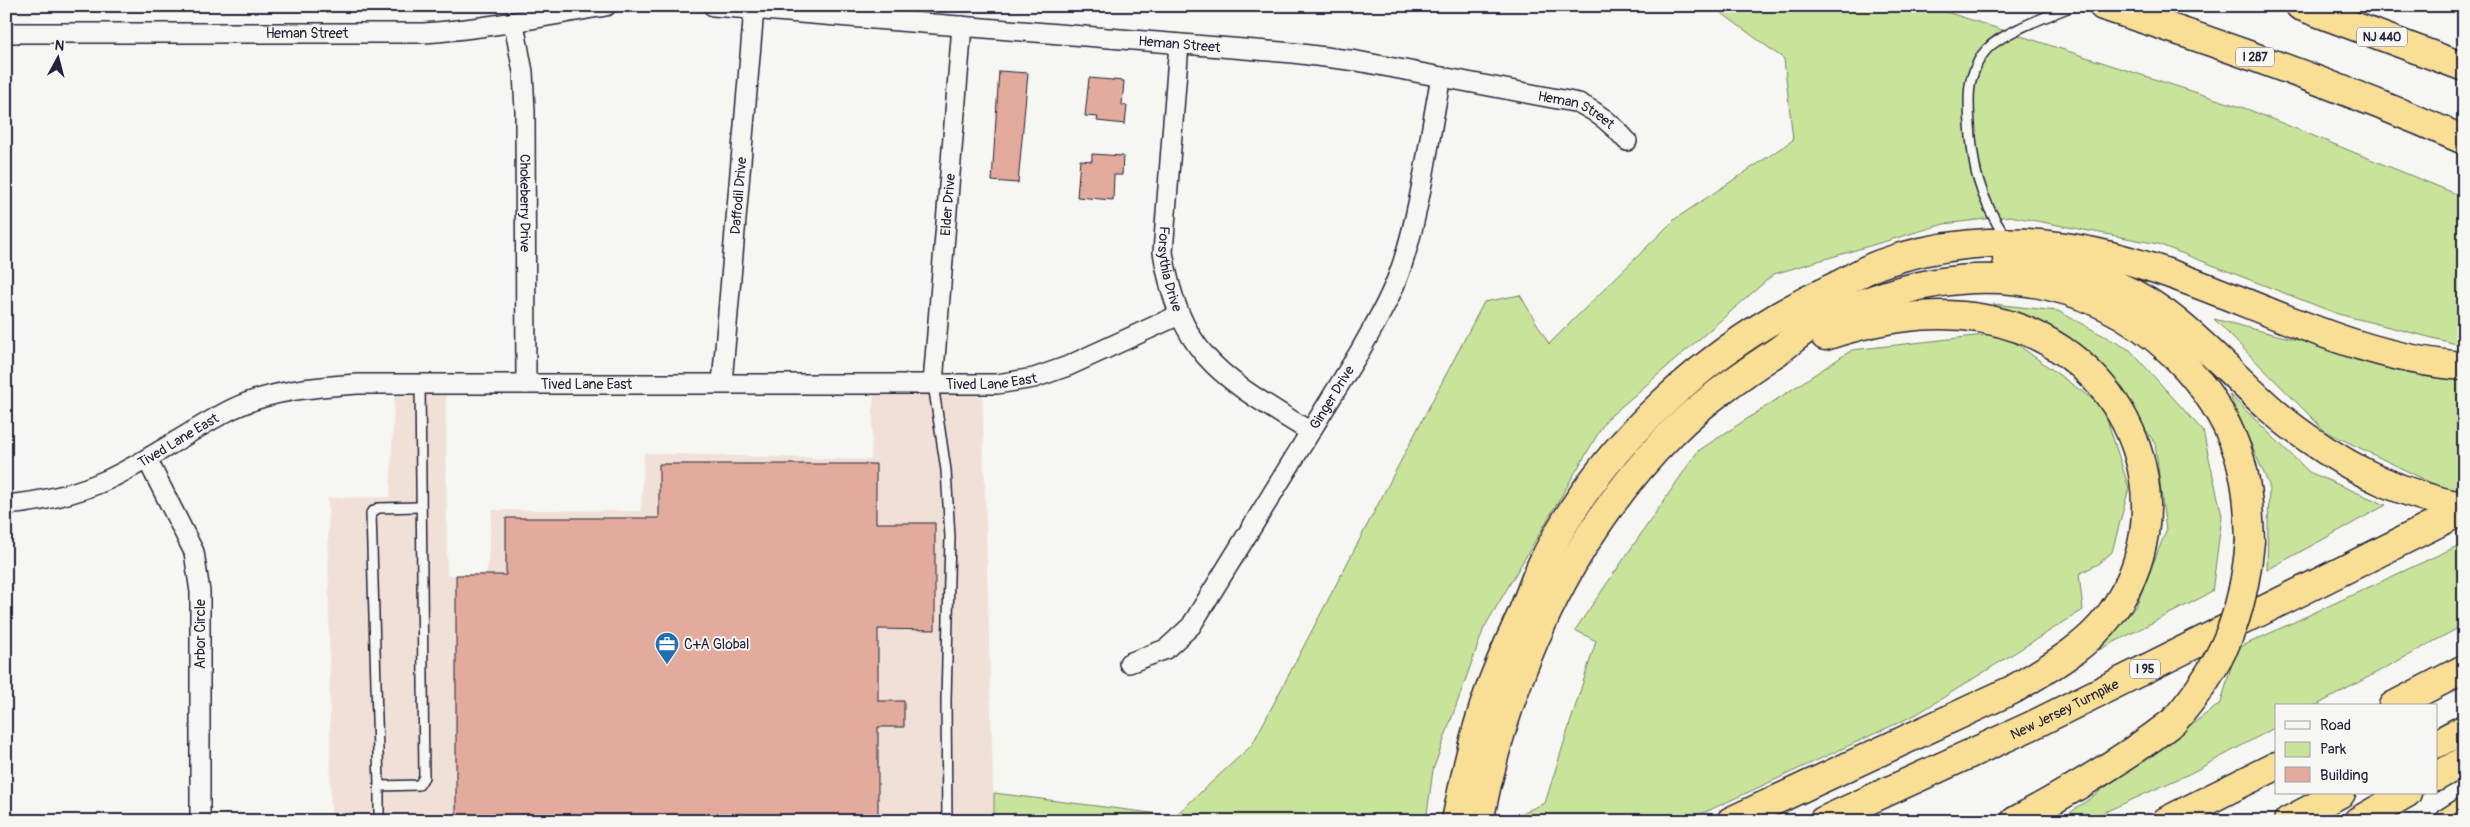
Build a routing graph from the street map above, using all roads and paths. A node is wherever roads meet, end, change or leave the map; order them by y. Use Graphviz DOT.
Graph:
graph roads {
  1 [pos="606,6"];
  2 [pos="713,6"];
  3 [pos="2072,6"];
  4 [pos="2103,6"];
  5 [pos="2300,6"];
  6 [pos="754,9"];
  7 [pos="514,24"];
  8 [pos="962,26"];
  9 [pos="6,33"];
  10 [pos="1179,44"];
  11 [pos="2464,67"];
  12 [pos="1441,77"];
  13 [pos="2464,140"];
  14 [pos="1627,141"];
  15 [pos="2008,242"];
  16 [pos="1855,278"];
  17 [pos="1179,315"];
  18 [pos="1780,349"];
  19 [pos="2464,366"];
  20 [pos="722,383"];
  21 [pos="420,384"];
  22 [pos="526,384"];
  23 [pos="933,384"];
  24 [pos="1309,431"];
  25 [pos="147,458"];
  26 [pos="6,504"];
  27 [pos="420,507"];
  28 [pos="2464,508"];
  29 [pos="1129,663"];
  30 [pos="2464,669"];
  31 [pos="2397,704"];
  32 [pos="2464,730"];
  33 [pos="2438,743"];
  34 [pos="2464,761"];
  35 [pos="2275,766"];
  36 [pos="2438,776"];
  37 [pos="378,786"];
  38 [pos="2339,794"];
  39 [pos="2406,794"];
  40 [pos="2464,812"];
  41 [pos="200,821"];
  42 [pos="379,821"];
  43 [pos="946,821"];
  44 [pos="1456,821"];
  45 [pos="1479,821"];
  46 [pos="1731,821"];
  47 [pos="1823,821"];
  48 [pos="2015,821"];
  49 [pos="2166,821"];
  50 [pos="2288,821"];
  51 [pos="2358,821"];
  52 [pos="2450,821"];
  1 -- 7 [label="street, Heman Street"];
  2 -- 6 [label="street, Heman Street"];
  3 -- 15 [label="lane"];
  4 -- 13 [label="highway, I 287"];
  5 -- 11 [label="highway, NJ 440"];
  6 -- 8 [label="street, Heman Street"];
  6 -- 20 [label="street, Daffodil Drive"];
  7 -- 9 [label="street, Heman Street"];
  7 -- 22 [label="street, Chokeberry Drive"];
  8 -- 10 [label="street, Heman Street"];
  8 -- 23 [label="street, Elder Drive"];
  10 -- 12 [label="street, Heman Street"];
  10 -- 17 [label="street, Forsythia Drive"];
  12 -- 14 [label="street, Heman Street"];
  12 -- 24 [label="street, Ginger Drive"];
  15 -- 16 [label="highway"];
  15 -- 19 [label="highway"];
  16 -- 28 [label="highway"];
  16 -- 44 [label="highway"];
  17 -- 23 [label="street, Tived Lane East"];
  17 -- 24 [label="street, Forsythia Drive"];
  18 -- 45 [label="highway"];
  18 -- 46 [label="highway"];
  18 -- 48 [label="highway, bridge"];
  20 -- 22 [label="street, Tived Lane East"];
  20 -- 23 [label="street, Tived Lane East"];
  21 -- 22 [label="street, Tived Lane East"];
  21 -- 25 [label="street, Tived Lane East"];
  21 -- 27 [label="lane"];
  23 -- 43 [label="lane"];
  24 -- 29 [label="street, Ginger Drive"];
  25 -- 26 [label="street, Tived Lane East"];
  25 -- 41 [label="street, Arbor Circle"];
  27 -- 37 [label="lane"];
  27 -- 37 [label="lane"];
  28 -- 47 [label="highway, New Jersey Turnpike / I 95"];
  30 -- 31 [label="highway"];
  32 -- 33 [label="highway"];
  34 -- 36 [label="highway"];
  35 -- 49 [label="highway"];
  37 -- 42 [label="lane"];
  38 -- 50 [label="highway"];
  39 -- 51 [label="highway"];
  40 -- 52 [label="highway"];
}
